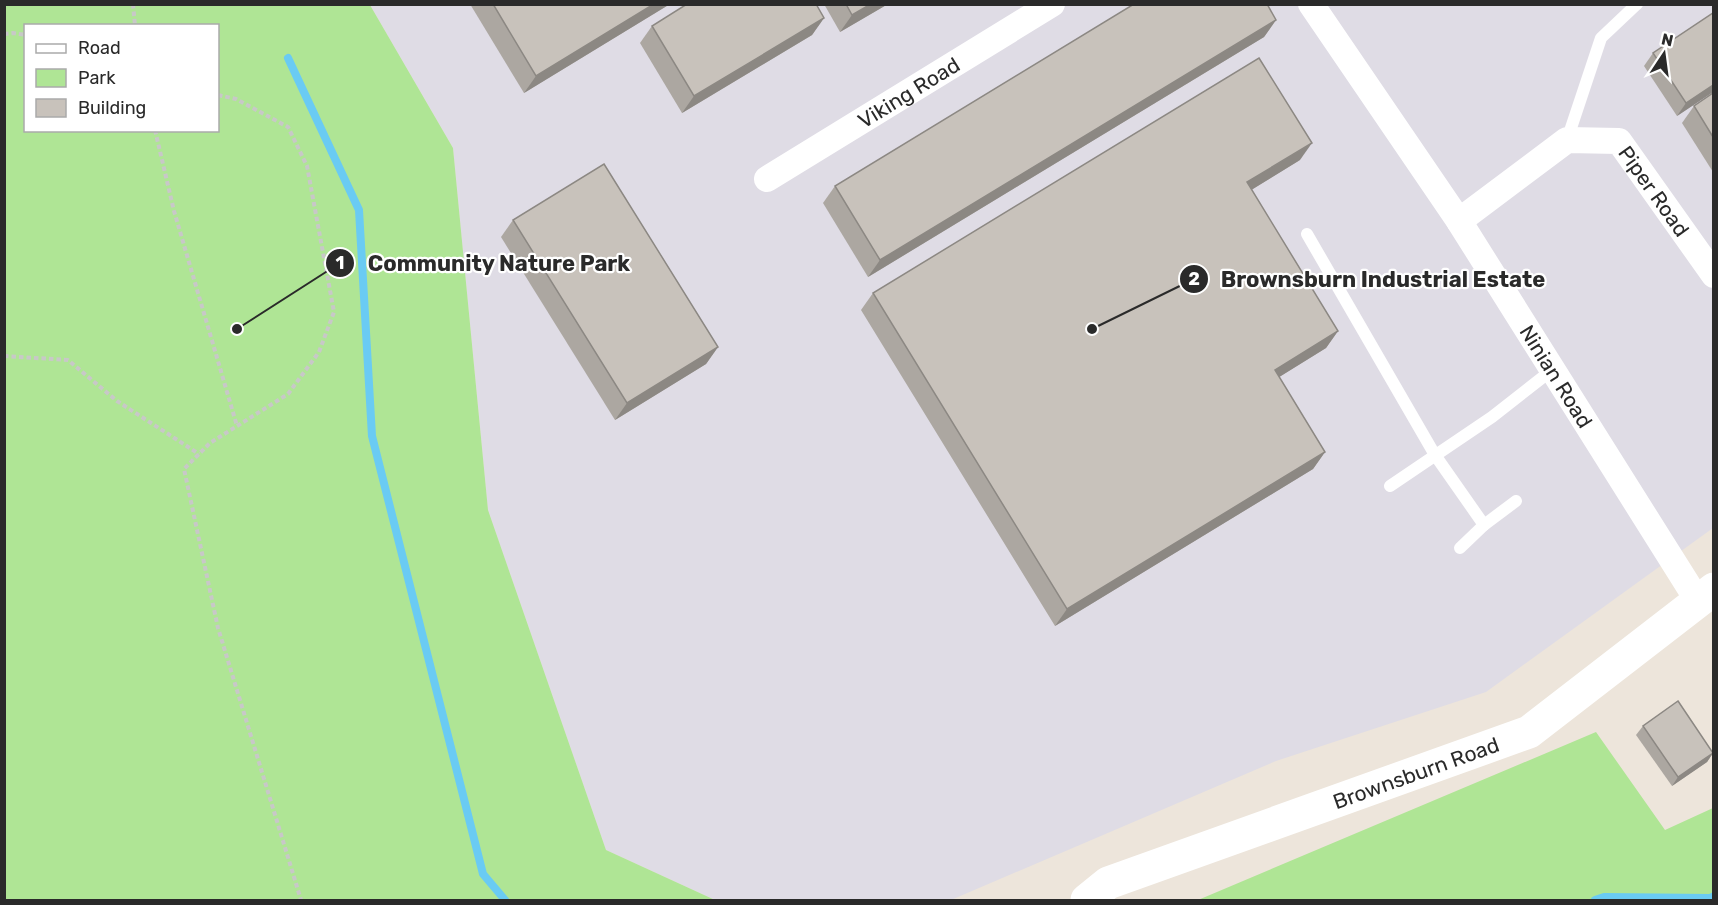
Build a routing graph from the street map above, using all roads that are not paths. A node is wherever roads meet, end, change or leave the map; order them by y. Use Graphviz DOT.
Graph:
graph roads {
  1 [pos="1052,4"];
  2 [pos="1311,4"];
  3 [pos="1637,4"];
  4 [pos="1566,140"];
  5 [pos="767,179"];
  6 [pos="1459,221"];
  7 [pos="1307,234"];
  8 [pos="1713,275"];
  9 [pos="1552,370"];
  10 [pos="1435,455"];
  11 [pos="1390,486"];
  12 [pos="1516,501"];
  13 [pos="1484,525"];
  14 [pos="1460,548"];
  15 [pos="1706,595"];
  16 [pos="1087,900"];
  1 -- 5 [label="street, Viking Road"];
  2 -- 6 [label="street, Ninian Road"];
  3 -- 4 [label="lane"];
  4 -- 6 [label="street"];
  4 -- 8 [label="street, Piper Road"];
  6 -- 9 [label="street, Ninian Road"];
  7 -- 10 [label="lane"];
  9 -- 10 [label="lane"];
  9 -- 15 [label="street, Ninian Road"];
  10 -- 11 [label="lane"];
  10 -- 13 [label="lane"];
  12 -- 13 [label="lane"];
  13 -- 14 [label="lane"];
  15 -- 16 [label="main road, Brownsburn Road"];
}
